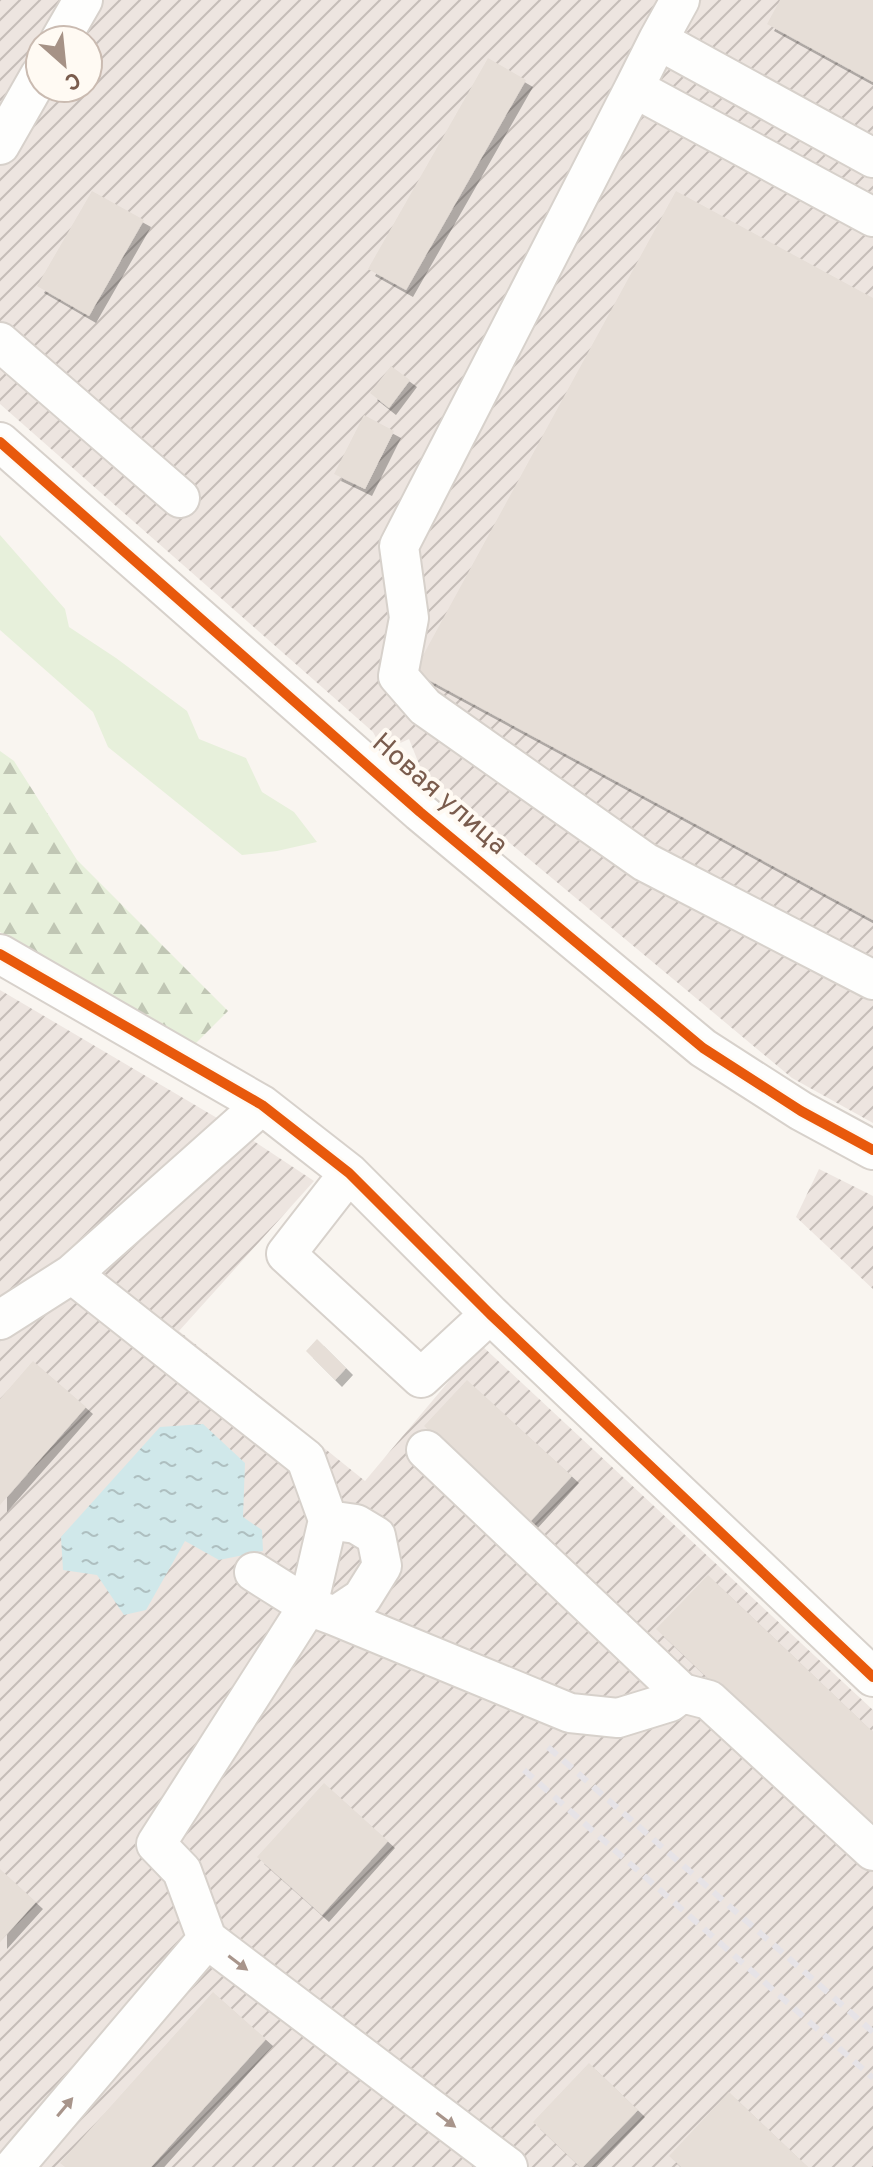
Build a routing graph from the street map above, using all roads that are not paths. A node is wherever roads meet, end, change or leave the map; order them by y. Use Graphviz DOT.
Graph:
graph roads {
  1 [pos="83,0"];
  2 [pos="680,0"];
  3 [pos="69,24"];
  4 [pos="658,40"];
  5 [pos="634,88"];
  6 [pos="24,103"];
  7 [pos="0,145"];
  8 [pos="873,158"];
  9 [pos="873,217"];
  10 [pos="0,342"];
  11 [pos="0,442"];
  12 [pos="180,498"];
  13 [pos="0,954"];
  14 [pos="873,980"];
  15 [pos="262,1105"];
  16 [pos="873,1150"];
  17 [pos="349,1173"];
  18 [pos="72,1274"];
  19 [pos="2,1314"];
  20 [pos="490,1314"];
  21 [pos="426,1450"];
  22 [pos="328,1520"];
  23 [pos="254,1572"];
  24 [pos="322,1611"];
  25 [pos="873,1677"];
  26 [pos="682,1693"];
  27 [pos="873,1851"];
  28 [pos="207,1939"];
  29 [pos="14,2167"];
  30 [pos="508,2167"];
  1 -- 3 [label="street"];
  2 -- 4 [label="street"];
  4 -- 5 [label="street"];
  4 -- 8 [label="street"];
  5 -- 9 [label="street"];
  5 -- 14 [label="street"];
  6 -- 7 [label="street"];
  10 -- 12 [label="street"];
  11 -- 16 [label="street, Новая улица"];
  13 -- 15 [label="street"];
  15 -- 17 [label="street"];
  15 -- 18 [label="street"];
  17 -- 20 [label="street"];
  17 -- 20 [label="street"];
  18 -- 19 [label="street"];
  18 -- 22 [label="street"];
  20 -- 25 [label="street"];
  21 -- 26 [label="street"];
  22 -- 24 [label="street"];
  22 -- 24 [label="street"];
  23 -- 24 [label="street"];
  24 -- 26 [label="street"];
  24 -- 28 [label="street"];
  26 -- 27 [label="street"];
  29 -- 28 [label="street, one-way"];
  28 -- 30 [label="street, one-way"];
}
